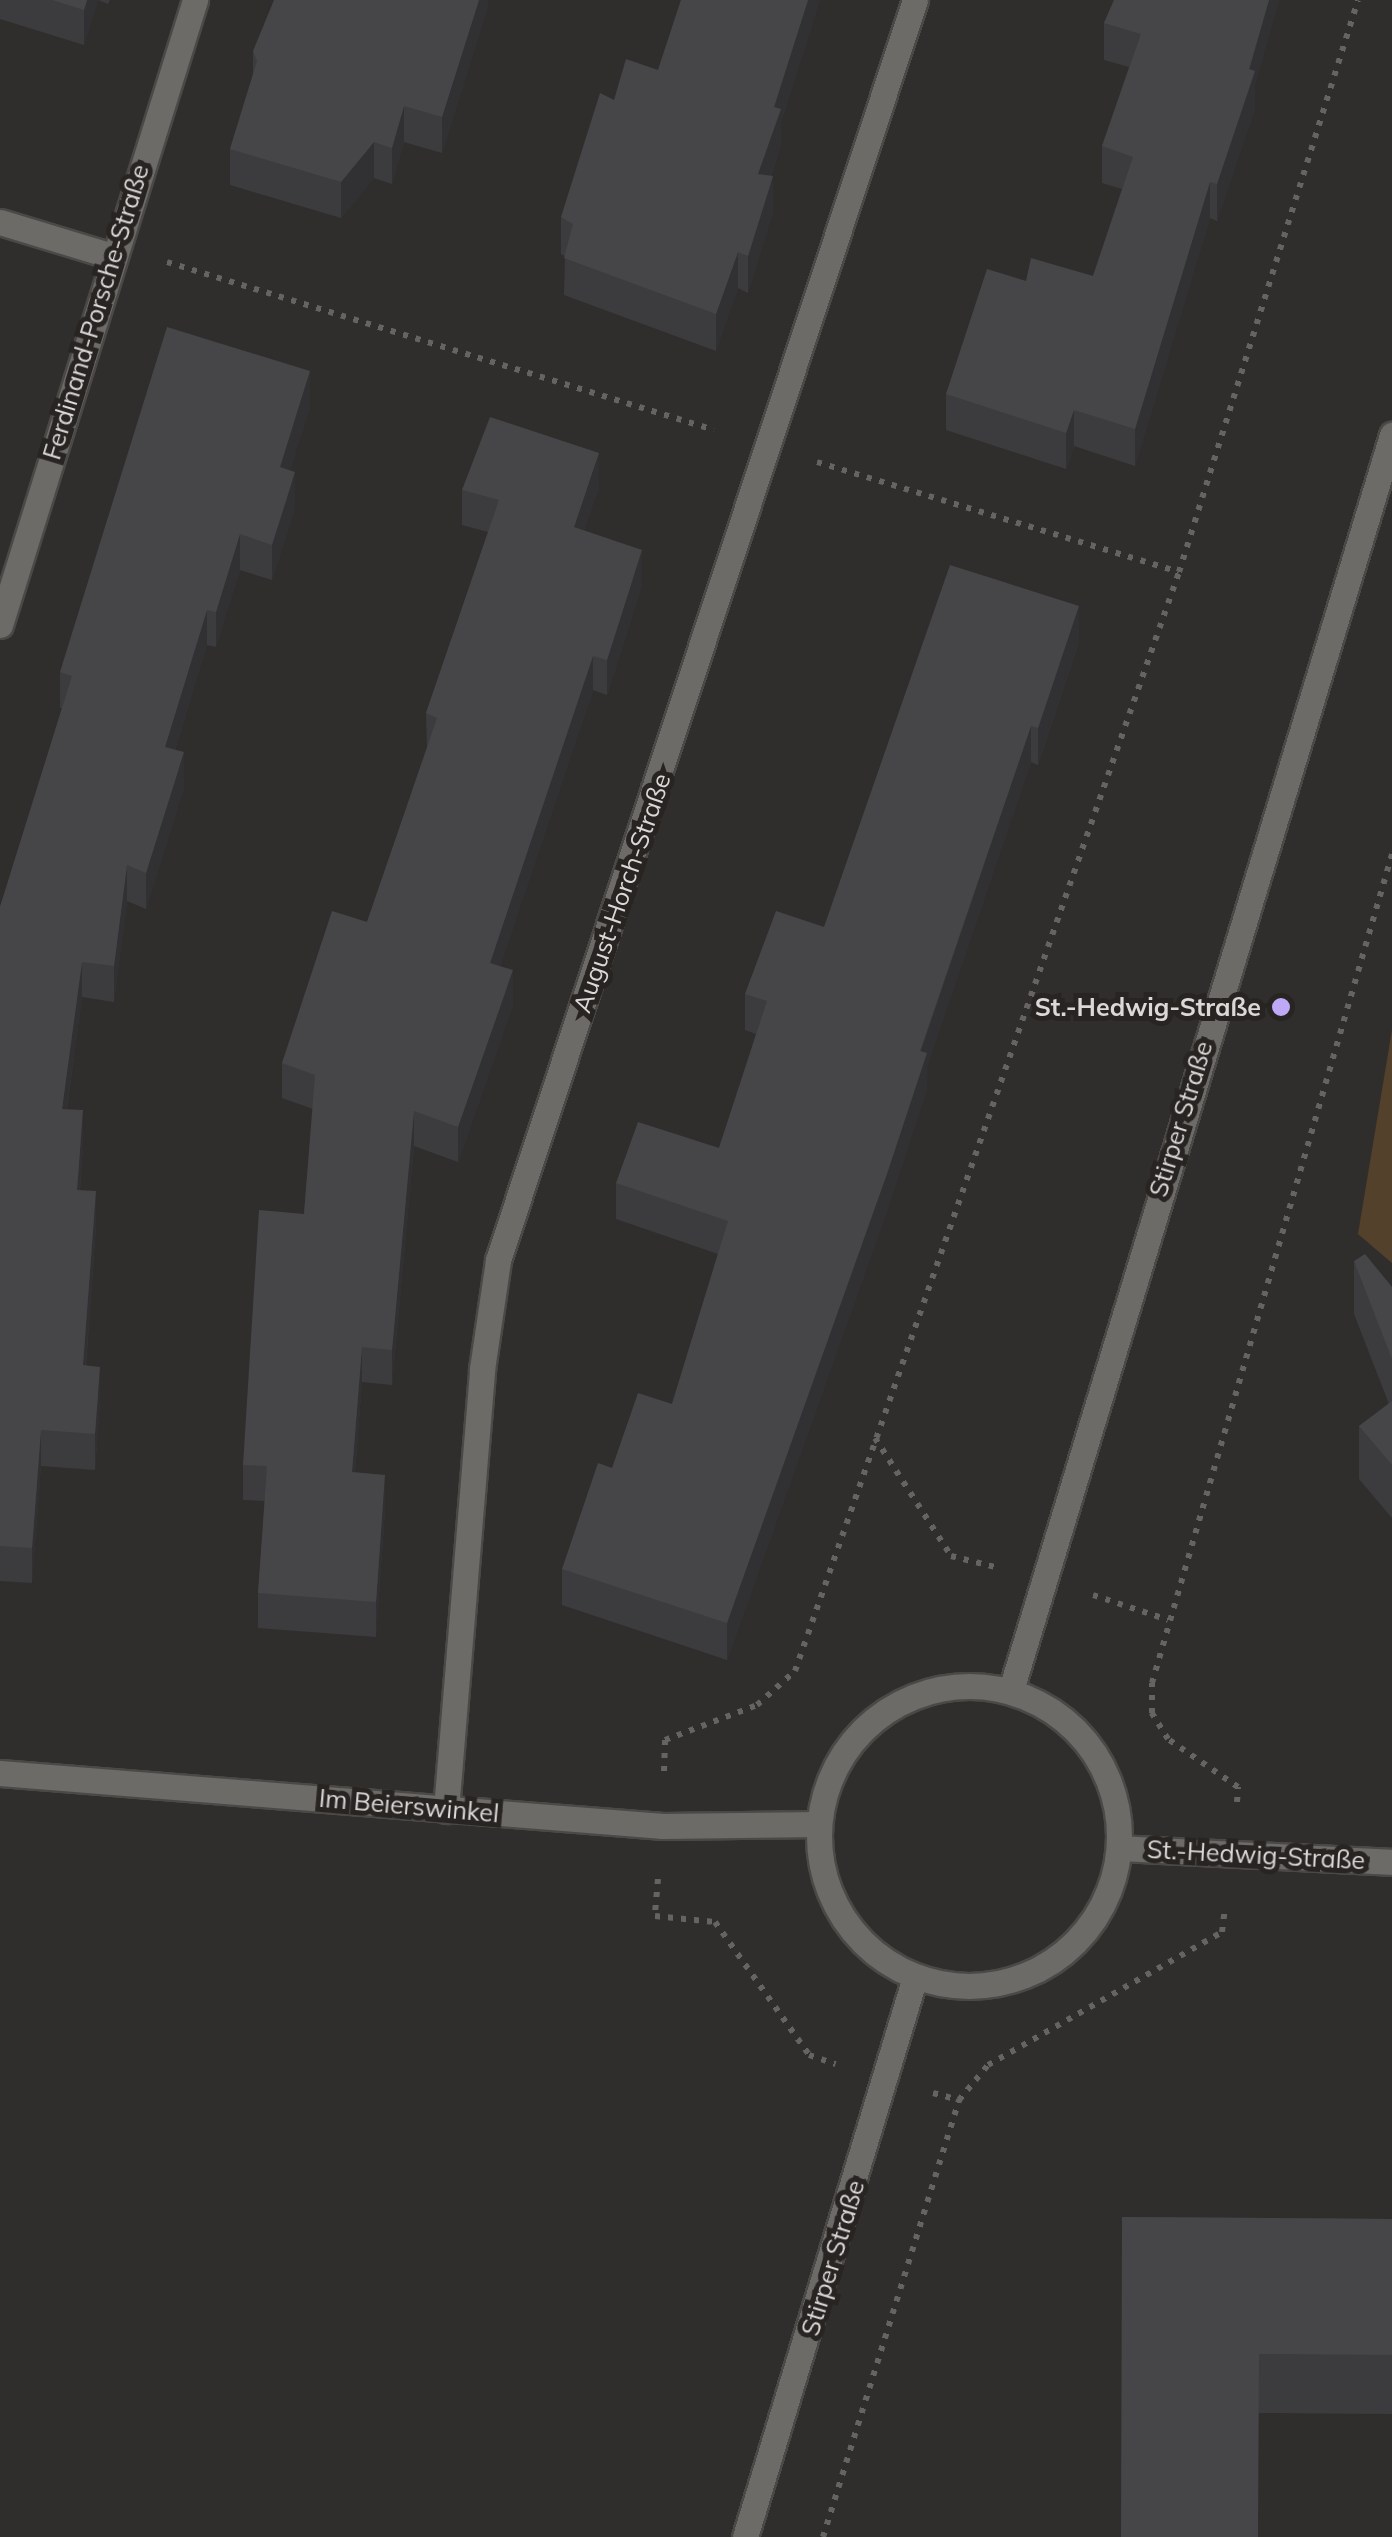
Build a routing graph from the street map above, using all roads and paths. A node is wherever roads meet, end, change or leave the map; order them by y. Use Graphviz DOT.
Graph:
graph roads {
  1 [pos="195,0"];
  2 [pos="914,0"];
  3 [pos="1358,0"];
  4 [pos="0,222"];
  5 [pos="112,256"];
  6 [pos="1392,434"];
  7 [pos="771,448"];
  8 [pos="1179,572"];
  9 [pos="0,626"];
  10 [pos="1392,854"];
  11 [pos="1011,1690"];
  12 [pos="0,1773"];
  13 [pos="446,1810"];
  14 [pos="818,1824"];
  15 [pos="663,1826"];
  16 [pos="1119,1848"];
  17 [pos="1233,1856"];
  18 [pos="1392,1862"];
  19 [pos="915,1977"];
  20 [pos="888,2081"];
  21 [pos="958,2100"];
  22 [pos="746,2537"];
  23 [pos="823,2537"];
  1 -- 5 [label="street, Ferdinand-Porsche-Straße"];
  2 -- 7 [label="street, August-Horch-Straße"];
  3 -- 8 [label="path"];
  4 -- 5 [label="street"];
  5 -- 7 [label="path"];
  5 -- 9 [label="street, Ferdinand-Porsche-Straße"];
  6 -- 11 [label="street, Stirper Straße"];
  7 -- 8 [label="path"];
  7 -- 13 [label="street, August-Horch-Straße"];
  8 -- 15 [label="path"];
  10 -- 17 [label="path"];
  11 -- 14 [label="street"];
  11 -- 16 [label="street"];
  12 -- 13 [label="street, Im Beierswinkel"];
  13 -- 15 [label="street, Im Beierswinkel"];
  14 -- 15 [label="street, Im Beierswinkel"];
  14 -- 19 [label="street"];
  15 -- 20 [label="path"];
  16 -- 17 [label="street, St.-Hedwig-Straße"];
  16 -- 19 [label="street"];
  17 -- 18 [label="street, St.-Hedwig-Straße"];
  17 -- 21 [label="path"];
  19 -- 20 [label="street, Stirper Straße"];
  20 -- 21 [label="path"];
  20 -- 22 [label="street, Stirper Straße"];
  21 -- 23 [label="path"];
}
